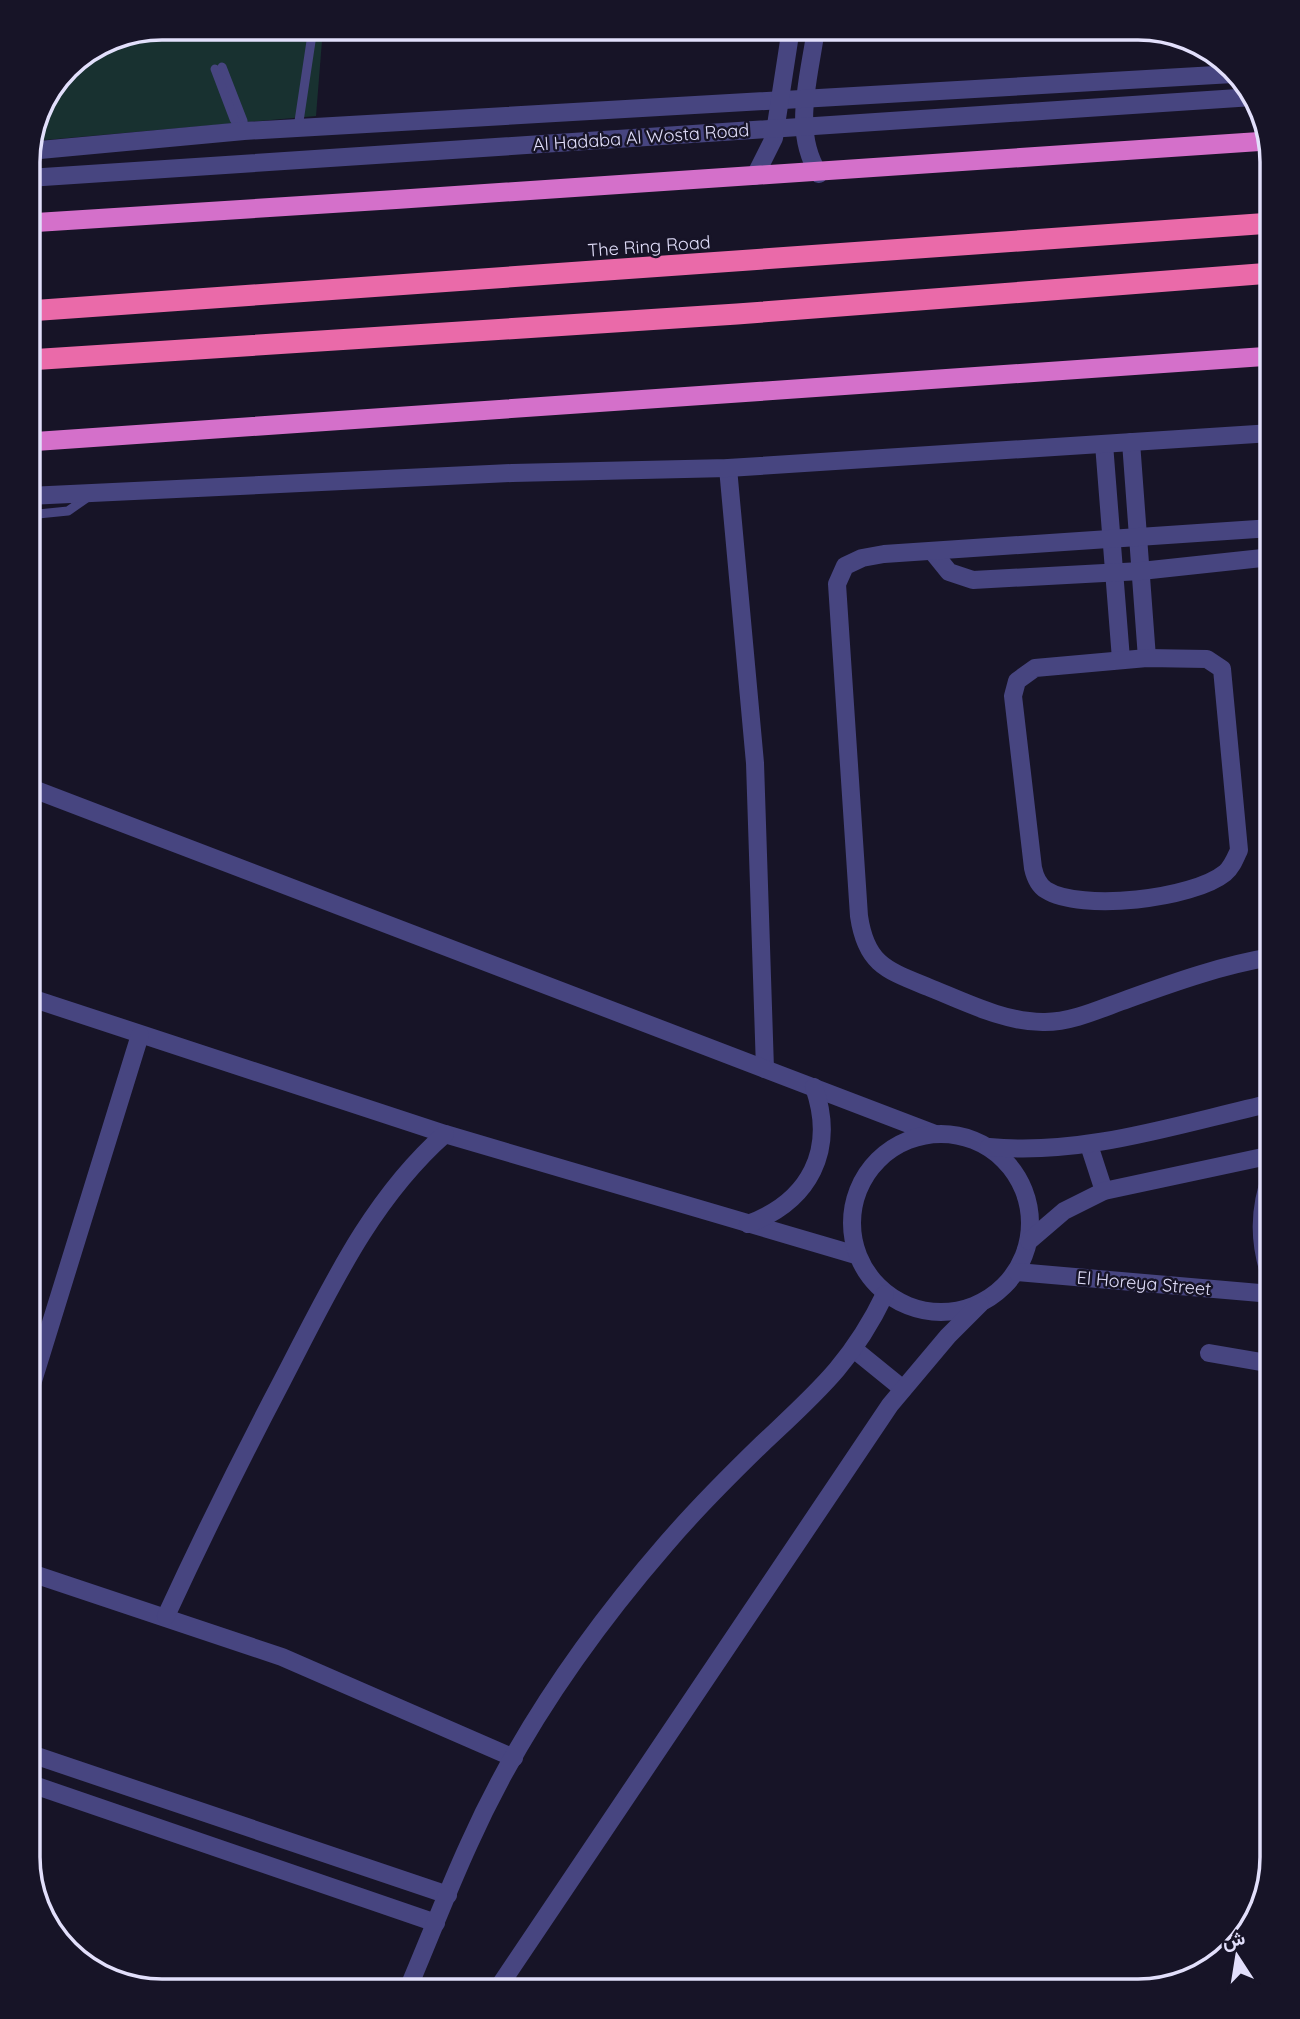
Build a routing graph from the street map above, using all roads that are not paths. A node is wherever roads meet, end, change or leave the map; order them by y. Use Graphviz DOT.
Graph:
graph roads {
  1 [pos="311,40"];
  2 [pos="789,41"];
  3 [pos="814,41"];
  4 [pos="219,68"];
  5 [pos="1222,75"];
  6 [pos="1241,98"];
  7 [pos="806,99"];
  8 [pos="781,100"];
  9 [pos="803,126"];
  10 [pos="299,128"];
  11 [pos="777,128"];
  12 [pos="244,131"];
  13 [pos="1258,142"];
  14 [pos="42,150"];
  15 [pos="244,164"];
  16 [pos="819,174"];
  17 [pos="755,176"];
  18 [pos="41,177"];
  19 [pos="41,222"];
  20 [pos="1260,224"];
  21 [pos="1260,274"];
  22 [pos="41,310"];
  23 [pos="1260,357"];
  24 [pos="41,359"];
  25 [pos="1260,434"];
  26 [pos="41,441"];
  27 [pos="1131,442"];
  28 [pos="1104,444"];
  29 [pos="728,468"];
  30 [pos="95,492"];
  31 [pos="41,495"];
  32 [pos="41,514"];
  33 [pos="1260,529"];
  34 [pos="1138,538"];
  35 [pos="1112,540"];
  36 [pos="932,551"];
  37 [pos="1260,558"];
  38 [pos="1141,571"];
  39 [pos="1114,572"];
  40 [pos="1147,658"];
  41 [pos="1121,659"];
  42 [pos="41,792"];
  43 [pos="1260,960"];
  44 [pos="41,1005"];
  45 [pos="139,1035"];
  46 [pos="765,1069"];
  47 [pos="814,1087"];
  48 [pos="1260,1106"];
  49 [pos="446,1134"];
  50 [pos="934,1134"];
  51 [pos="1089,1145"];
  52 [pos="989,1147"];
  53 [pos="1260,1158"];
  54 [pos="1104,1191"];
  55 [pos="748,1224"];
  56 [pos="1029,1241"];
  57 [pos="856,1255"];
  58 [pos="1017,1272"];
  59 [pos="1260,1293"];
  60 [pos="885,1294"];
  61 [pos="980,1304"];
  62 [pos="855,1350"];
  63 [pos="1209,1353"];
  64 [pos="40,1357"];
  65 [pos="1260,1362"];
  66 [pos="903,1388"];
  67 [pos="40,1576"];
  68 [pos="166,1616"];
  69 [pos="40,1757"];
  70 [pos="514,1758"];
  71 [pos="40,1787"];
  72 [pos="448,1895"];
  73 [pos="436,1923"];
  74 [pos="412,1978"];
  75 [pos="505,1978"];
  1 -- 10 [label="lane"];
  2 -- 8 [label="street"];
  3 -- 7 [label="street"];
  4 -- 12 [label="lane"];
  5 -- 7 [label="street, Al Hadaba Al Wosta Road"];
  6 -- 9 [label="street, Al Hadaba Al Wosta Road"];
  7 -- 8 [label="street, Al Hadaba Al Wosta Road"];
  7 -- 9 [label="street"];
  8 -- 10 [label="street, Al Hadaba Al Wosta Road"];
  8 -- 11 [label="street"];
  9 -- 11 [label="street, Al Hadaba Al Wosta Road"];
  9 -- 16 [label="street"];
  10 -- 12 [label="street, Al Hadaba Al Wosta Road"];
  11 -- 15 [label="street, Al Hadaba Al Wosta Road"];
  11 -- 17 [label="street"];
  12 -- 14 [label="street, Al Hadaba Al Wosta Road"];
  12 -- 15 [label="street"];
  13 -- 16 [label="highway"];
  15 -- 18 [label="street, Al Hadaba Al Wosta Road"];
  16 -- 17 [label="highway"];
  17 -- 19 [label="highway"];
  20 -- 22 [label="highway, The Ring Road"];
  21 -- 24 [label="highway"];
  23 -- 26 [label="highway"];
  25 -- 27 [label="street"];
  27 -- 28 [label="street"];
  27 -- 34 [label="street"];
  28 -- 29 [label="street"];
  28 -- 35 [label="street"];
  29 -- 30 [label="street"];
  29 -- 46 [label="street"];
  30 -- 31 [label="street"];
  30 -- 32 [label="lane"];
  33 -- 34 [label="street"];
  34 -- 35 [label="street"];
  34 -- 38 [label="street"];
  35 -- 36 [label="street"];
  35 -- 39 [label="street"];
  36 -- 39 [label="street"];
  36 -- 43 [label="street"];
  37 -- 38 [label="street"];
  38 -- 39 [label="street"];
  38 -- 40 [label="street"];
  39 -- 41 [label="street"];
  40 -- 41 [label="street"];
  40 -- 41 [label="street"];
  42 -- 46 [label="street"];
  44 -- 45 [label="street"];
  45 -- 49 [label="street"];
  45 -- 64 [label="street"];
  46 -- 47 [label="street"];
  47 -- 50 [label="street"];
  47 -- 55 [label="street"];
  48 -- 51 [label="street"];
  49 -- 55 [label="street"];
  49 -- 68 [label="street"];
  50 -- 52 [label="street"];
  50 -- 57 [label="street"];
  51 -- 52 [label="street"];
  51 -- 54 [label="street"];
  52 -- 56 [label="street"];
  53 -- 54 [label="street"];
  54 -- 56 [label="street"];
  55 -- 57 [label="street"];
  56 -- 58 [label="street"];
  57 -- 60 [label="street"];
  58 -- 59 [label="street, El Horeya Street"];
  58 -- 61 [label="street"];
  60 -- 61 [label="street"];
  60 -- 62 [label="street"];
  61 -- 66 [label="street"];
  62 -- 66 [label="street"];
  62 -- 70 [label="street"];
  63 -- 65 [label="street"];
  66 -- 75 [label="street"];
  67 -- 68 [label="street"];
  68 -- 70 [label="street"];
  69 -- 72 [label="street"];
  70 -- 72 [label="street"];
  71 -- 73 [label="street"];
  72 -- 73 [label="street"];
  73 -- 74 [label="street"];
}
